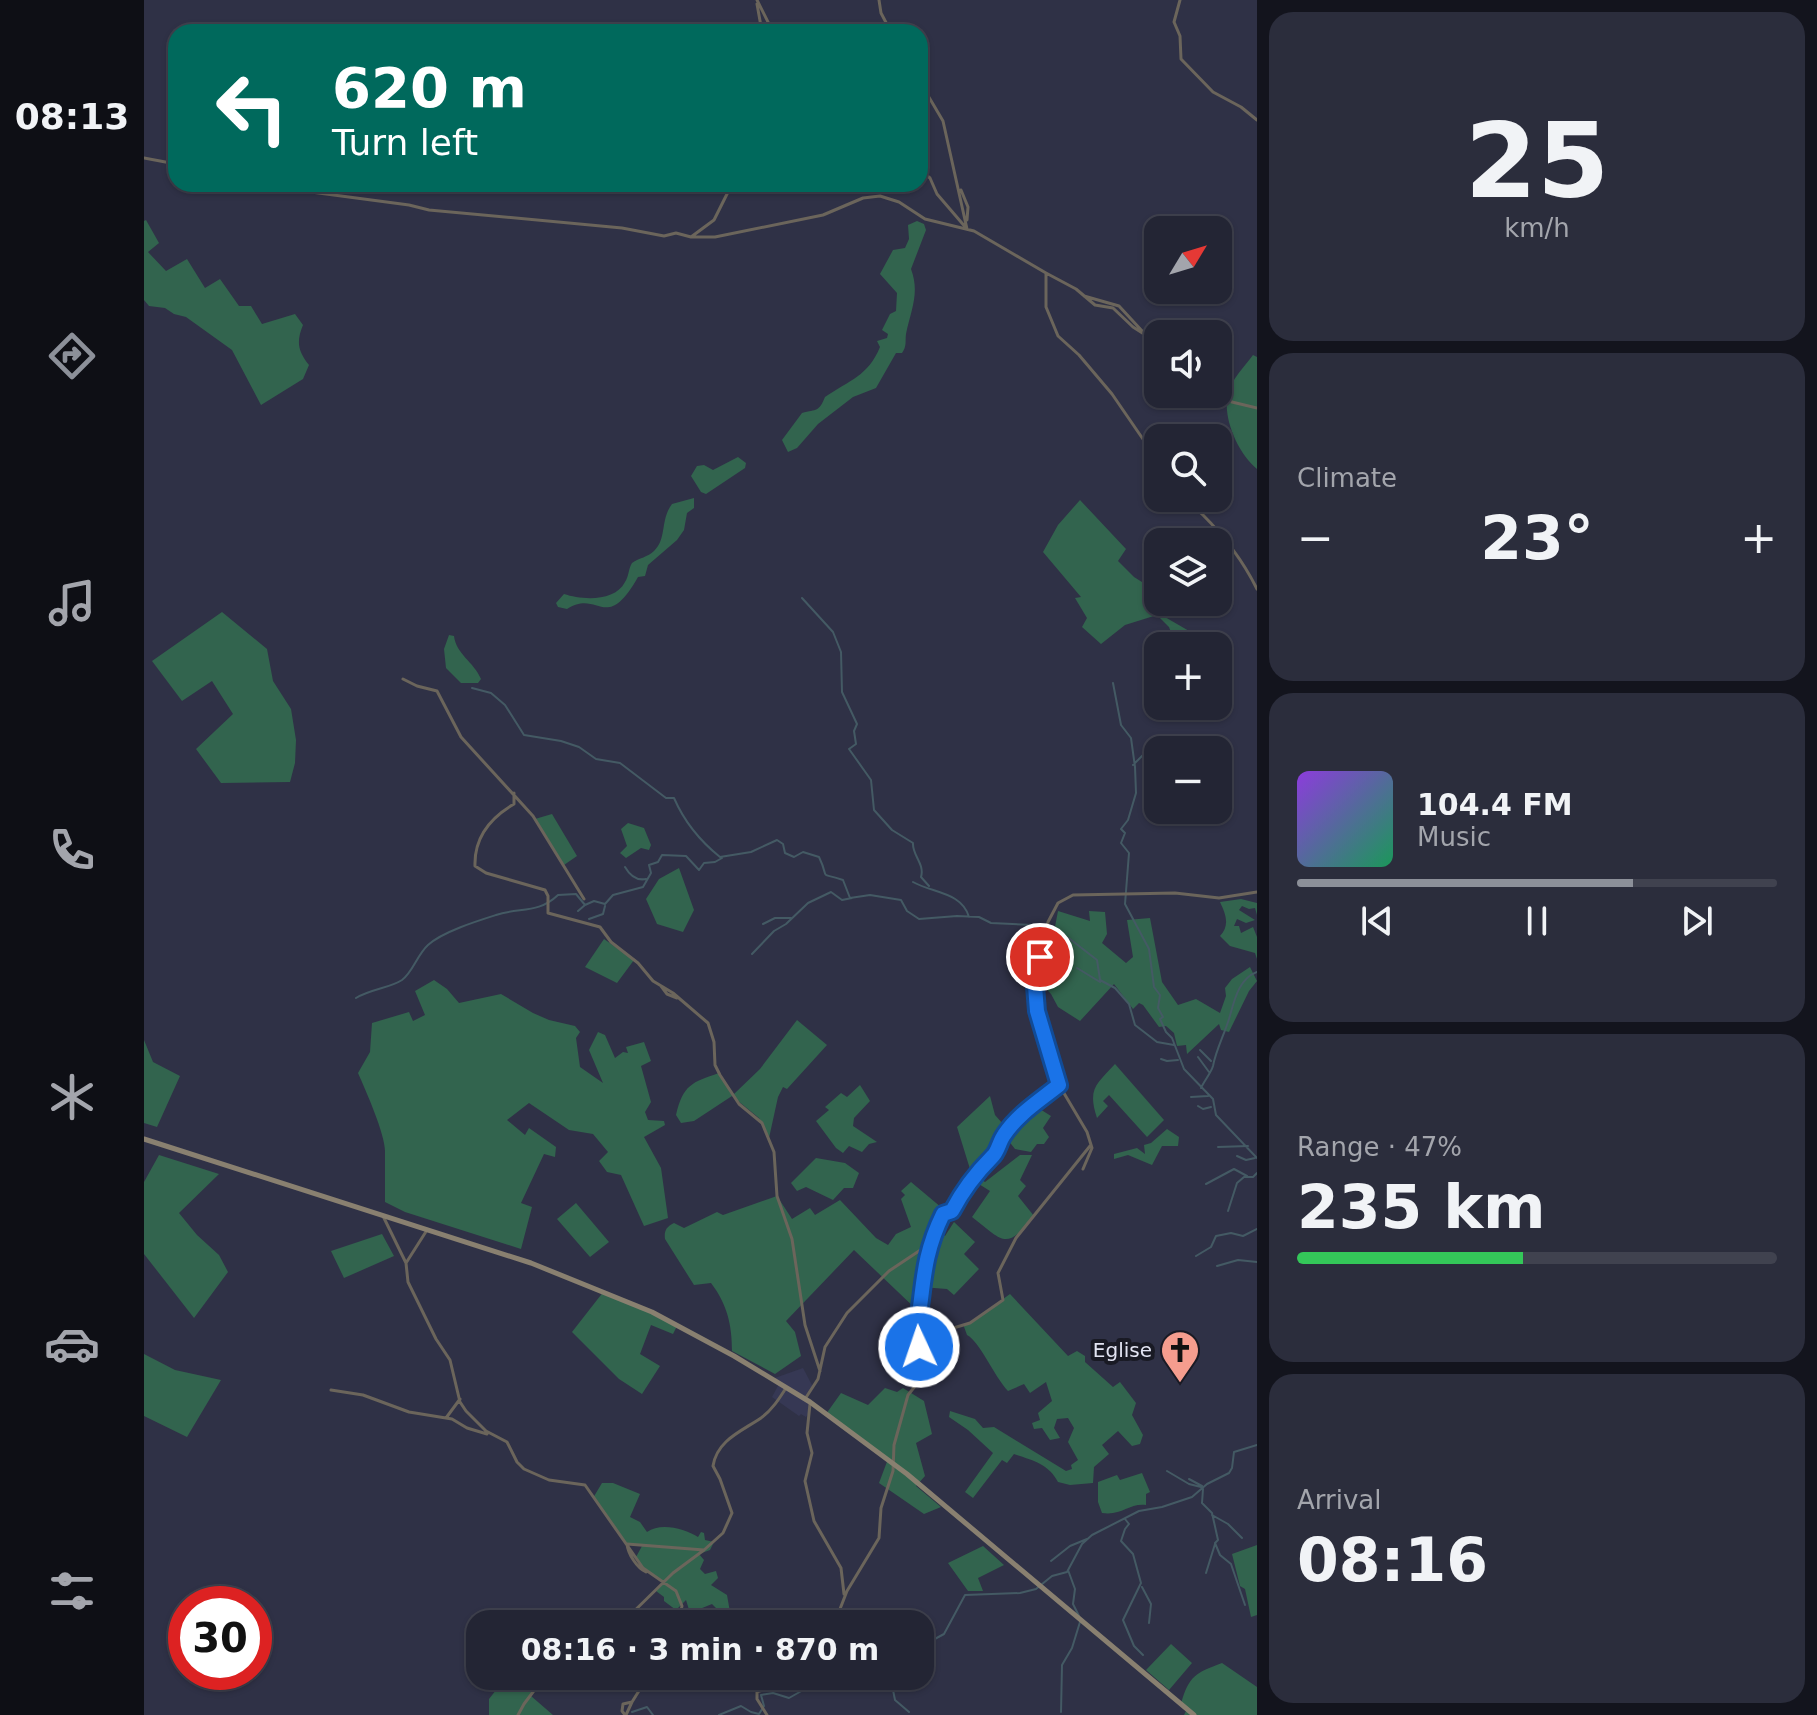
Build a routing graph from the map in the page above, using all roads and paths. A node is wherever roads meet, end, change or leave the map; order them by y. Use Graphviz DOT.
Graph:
graph roads {
  1 [pos="757,0"];
  2 [pos="879,0"];
  3 [pos="1180,0"];
  4 [pos="761,24"];
  5 [pos="769,24"];
  6 [pos="887,24"];
  7 [pos="928,96"];
  8 [pos="1257,120"];
  9 [pos="144,158"];
  10 [pos="168,162"];
  11 [pos="928,176"];
  12 [pos="311,192"];
  13 [pos="728,192"];
  14 [pos="966,227"];
  15 [pos="691,237"];
  16 [pos="1046,273"];
  17 [pos="1144,334"];
  18 [pos="1232,402"];
  19 [pos="1257,408"];
  20 [pos="1144,441"];
  21 [pos="1199,512"];
  22 [pos="1257,589"];
  23 [pos="403,679"];
  24 [pos="514,793"];
  25 [pos="1257,892"];
  26 [pos="584,899"];
  27 [pos="1063,1081"];
  28 [pos="1059,1085"];
  29 [pos="144,1139"];
  30 [pos="1090,1141"];
  31 [pos="1083,1169"];
  32 [pos="383,1216"];
  33 [pos="428,1230"];
  34 [pos="934,1233"];
  35 [pos="406,1263"];
  36 [pos="917,1350"];
  37 [pos="820,1371"];
  38 [pos="786,1388"];
  39 [pos="331,1390"];
  40 [pos="460,1399"];
  41 [pos="807,1401"];
  42 [pos="446,1418"];
  43 [pos="491,1435"];
  44 [pos="892,1462"];
  45 [pos="627,1544"];
  46 [pos="704,1550"];
  47 [pos="666,1583"];
  48 [pos="844,1598"];
  49 [pos="636,1610"];
  50 [pos="681,1610"];
  51 [pos="842,1610"];
  52 [pos="534,1690"];
  53 [pos="640,1690"];
  54 [pos="762,1690"];
  55 [pos="632,1702"];
  56 [pos="518,1715"];
  57 [pos="626,1715"];
  58 [pos="767,1715"];
  59 [pos="1194,1715"];
  1 -- 4 [label="street"];
  1 -- 5 [label="street"];
  2 -- 6 [label="street"];
  3 -- 8 [label="street"];
  7 -- 14 [label="street"];
  9 -- 10 [label="street"];
  11 -- 14 [label="street"];
  12 -- 15 [label="street"];
  13 -- 15 [label="street"];
  14 -- 15 [label="street"];
  14 -- 16 [label="street"];
  16 -- 17 [label="street"];
  16 -- 20 [label="street"];
  18 -- 19 [label="street"];
  21 -- 22 [label="street"];
  23 -- 24 [label="street"];
  24 -- 26 [label="street"];
  24 -- 37 [label="street"];
  25 -- 28 [label="street"];
  27 -- 28 [label="street"];
  28 -- 30 [label="street"];
  28 -- 34 [label="street"];
  29 -- 32 [label="main road"];
  30 -- 31 [label="street"];
  30 -- 36 [label="street"];
  32 -- 33 [label="main road"];
  32 -- 35 [label="street"];
  33 -- 35 [label="street"];
  33 -- 38 [label="main road"];
  34 -- 36 [label="street"];
  34 -- 37 [label="street"];
  35 -- 40 [label="street"];
  36 -- 44 [label="street"];
  37 -- 41 [label="street"];
  38 -- 41 [label="main road"];
  38 -- 46 [label="street"];
  39 -- 42 [label="street"];
  40 -- 42 [label="street"];
  40 -- 43 [label="street"];
  41 -- 44 [label="main road"];
  41 -- 48 [label="street"];
  42 -- 43 [label="street"];
  43 -- 45 [label="street"];
  44 -- 48 [label="street"];
  44 -- 59 [label="main road"];
  45 -- 46 [label="street"];
  45 -- 47 [label="street"];
  46 -- 47 [label="street"];
  47 -- 49 [label="street"];
  47 -- 50 [label="street"];
  48 -- 51 [label="street"];
  52 -- 56 [label="street"];
  53 -- 55 [label="street"];
  54 -- 58 [label="street"];
  55 -- 57 [label="street"];
  55 -- 57 [label="street"];
}
